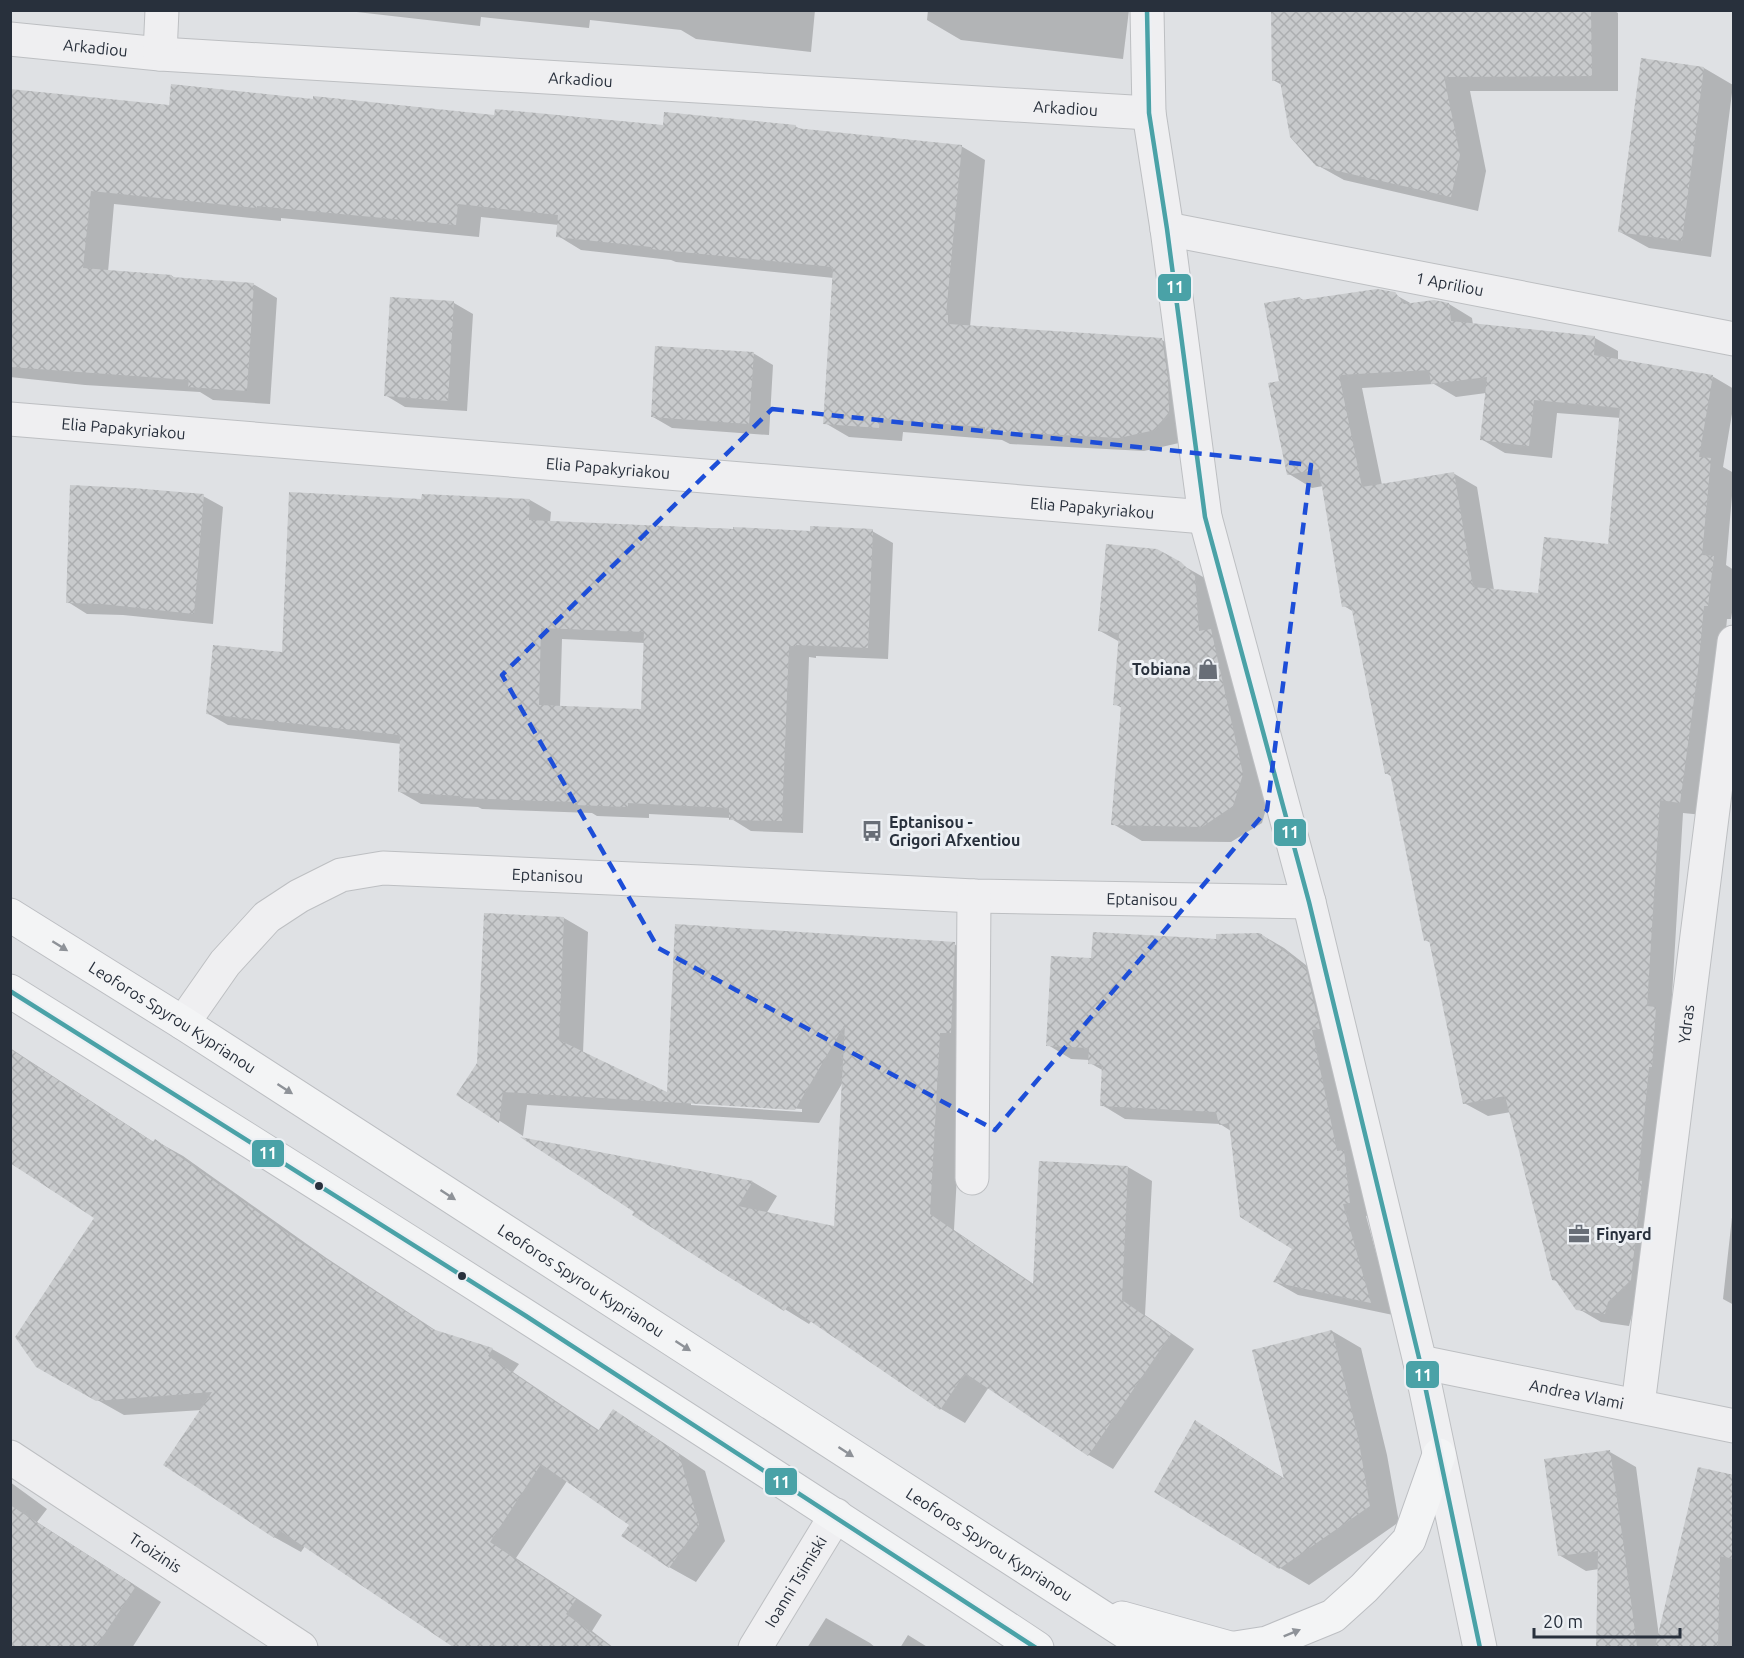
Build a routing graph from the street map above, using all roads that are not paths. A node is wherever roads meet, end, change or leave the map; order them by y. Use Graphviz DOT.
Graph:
graph roads {
  1 [pos="162,10"];
  2 [pos="1147,10"];
  3 [pos="10,39"];
  4 [pos="160,54"];
  5 [pos="1149,113"];
  6 [pos="1167,229"];
  7 [pos="1734,339"];
  8 [pos="10,419"];
  9 [pos="1205,517"];
  10 [pos="1734,642"];
  11 [pos="974,896"];
  12 [pos="1310,902"];
  13 [pos="10,915"];
  14 [pos="10,991"];
  15 [pos="183,1023"];
  16 [pos="972,1178"];
  17 [pos="1420,1362"];
  18 [pos="1638,1405"];
  19 [pos="1734,1426"];
  20 [pos="1439,1455"];
  21 [pos="10,1457"];
  22 [pos="836,1515"];
  23 [pos="1089,1609"];
  24 [pos="301,1647"];
  25 [pos="755,1647"];
  26 [pos="1037,1647"];
  27 [pos="1150,1647"];
  28 [pos="1230,1647"];
  29 [pos="1235,1647"];
  30 [pos="1480,1647"];
  1 -- 4 [label="street"];
  2 -- 5 [label="street"];
  3 -- 4 [label="street, Arkadiou"];
  4 -- 5 [label="street, Arkadiou"];
  5 -- 6 [label="street"];
  6 -- 7 [label="street, 1 Apriliou"];
  6 -- 9 [label="street"];
  8 -- 9 [label="street, Elia Papakyriakou"];
  9 -- 12 [label="street"];
  10 -- 18 [label="street, Ydras"];
  11 -- 12 [label="street, Eptanisou"];
  11 -- 15 [label="street, Eptanisou"];
  11 -- 16 [label="street"];
  12 -- 17 [label="street"];
  13 -- 15 [label="main road, Leoforos Spyrou Kyprianou, one-way"];
  14 -- 22 [label="main road"];
  15 -- 23 [label="main road, Leoforos Spyrou Kyprianou, one-way"];
  17 -- 18 [label="street, Andrea Vlami"];
  17 -- 20 [label="street"];
  18 -- 19 [label="street, Andrea Vlami"];
  29 -- 20 [label="main road, one-way"];
  20 -- 30 [label="street"];
  21 -- 24 [label="street, Troizinis"];
  22 -- 25 [label="street, Ioanni Tsimiski"];
  22 -- 26 [label="main road"];
  23 -- 27 [label="main road, Leoforos Spyrou Kyprianou"];
  23 -- 28 [label="main road"];
}
